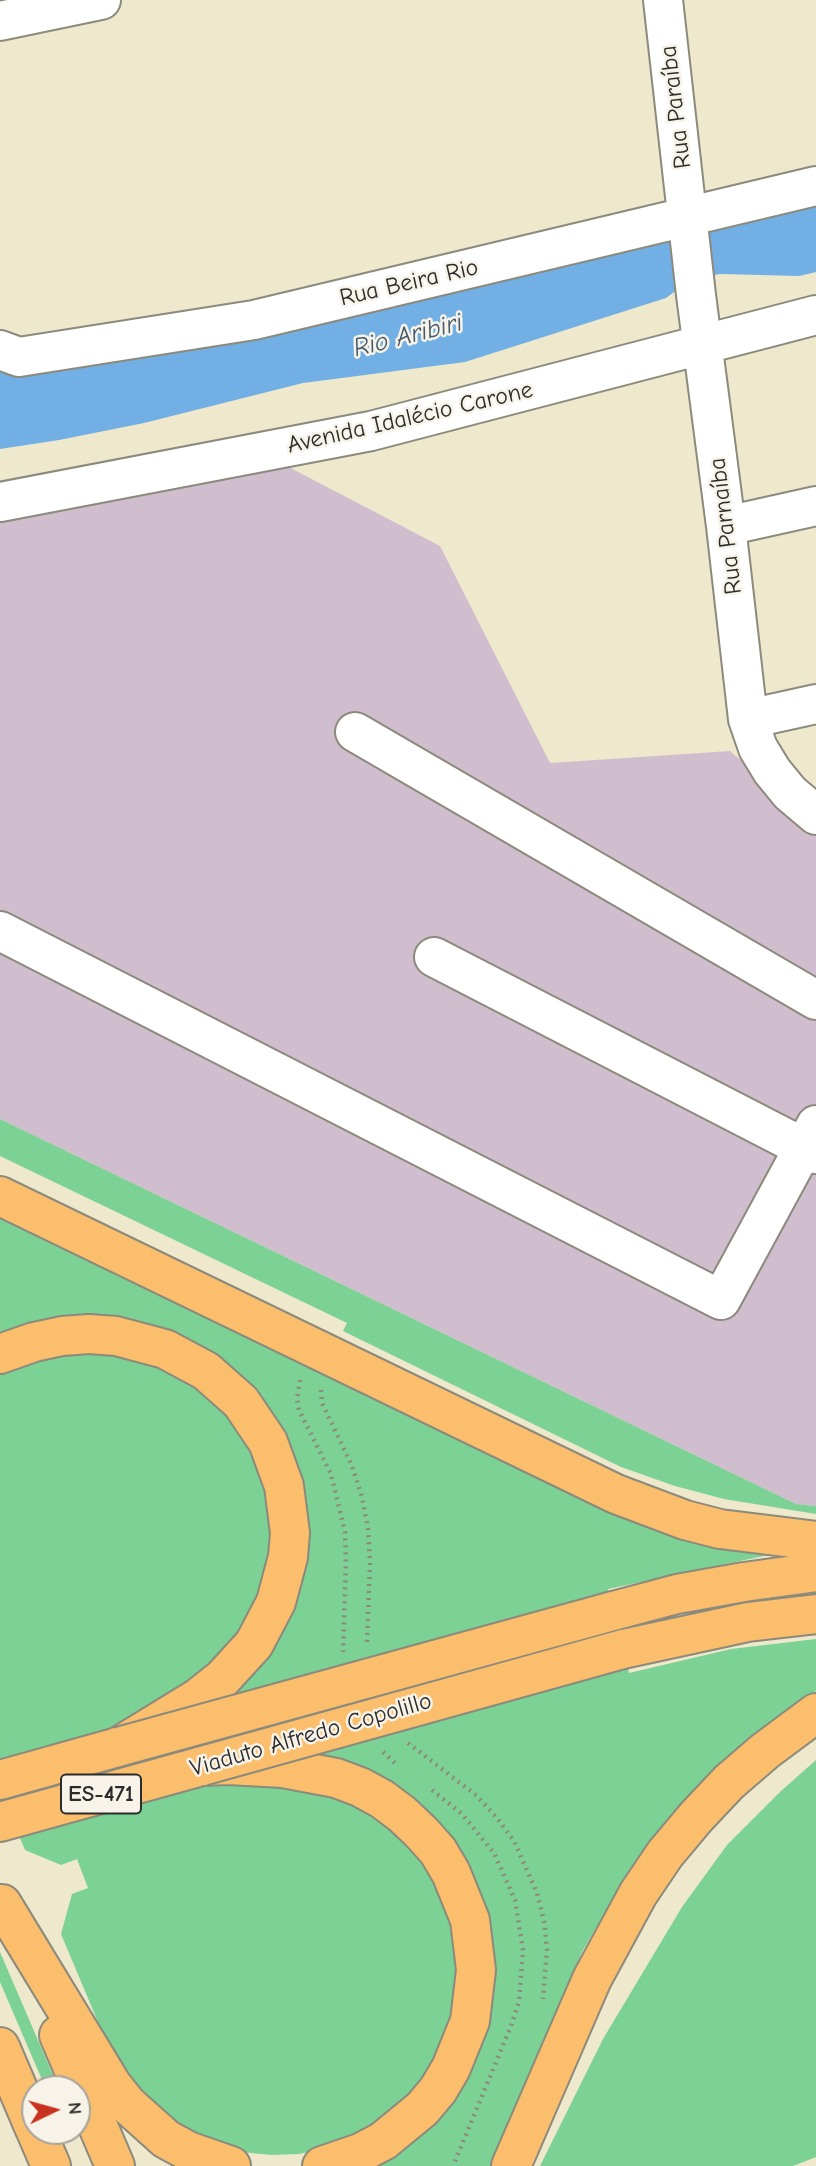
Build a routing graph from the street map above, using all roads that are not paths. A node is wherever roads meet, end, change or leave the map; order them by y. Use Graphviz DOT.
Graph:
graph roads {
  1 [pos="101,0"];
  2 [pos="663,0"];
  3 [pos="0,21"];
  4 [pos="816,186"];
  5 [pos="689,219"];
  6 [pos="816,315"];
  7 [pos="703,345"];
  8 [pos="0,350"];
  9 [pos="0,502"];
  10 [pos="816,506"];
  11 [pos="726,526"];
  12 [pos="816,704"];
  13 [pos="748,719"];
  14 [pos="355,732"];
  15 [pos="816,815"];
  16 [pos="0,930"];
  17 [pos="435,957"];
  18 [pos="816,1000"];
  19 [pos="812,1142"];
  20 [pos="0,1196"];
  21 [pos="0,1354"];
  22 [pos="816,1541"];
  23 [pos="816,1572"];
  24 [pos="816,1614"];
  25 [pos="816,1713"];
  26 [pos="118,1747"];
  27 [pos="202,1766"];
  28 [pos="0,1780"];
  29 [pos="0,1822"];
  30 [pos="1,1901"];
  31 [pos="0,2047"];
  32 [pos="21,2095"];
  33 [pos="42,2145"];
  34 [pos="51,2166"];
  35 [pos="115,2166"];
  36 [pos="231,2166"];
  37 [pos="322,2166"];
  38 [pos="511,2166"];
  1 -- 3 [label="street"];
  2 -- 5 [label="street, Rua Paraíba"];
  4 -- 5 [label="street, Rua Beira Rio"];
  5 -- 7 [label="street, Rua Parnaíba"];
  5 -- 8 [label="street, Rua Beira Rio"];
  6 -- 7 [label="street, Avenida Idalécio Carone"];
  7 -- 9 [label="street, Avenida Idalécio Carone"];
  7 -- 11 [label="street, Rua Parnaíba"];
  10 -- 11 [label="street"];
  11 -- 13 [label="street, Rua Parnaíba"];
  12 -- 13 [label="street"];
  13 -- 15 [label="street, Rua Parnaíba"];
  14 -- 18 [label="street"];
  16 -- 19 [label="street"];
  17 -- 19 [label="street"];
  20 -- 22 [label="main road"];
  21 -- 26 [label="main road, bridge"];
  23 -- 26 [label="main road, Viaduto Alfredo Copolillo, bridge"];
  24 -- 27 [label="main road, Viaduto Alfredo Copolillo, bridge"];
  25 -- 38 [label="main road"];
  26 -- 28 [label="main road, Viaduto Alfredo Copolillo / ES-471"];
  27 -- 29 [label="main road, Viaduto Alfredo Copolillo / ES-471"];
  27 -- 37 [label="main road, bridge"];
  30 -- 35 [label="main road"];
  30 -- 36 [label="main road"];
  31 -- 32 [label="main road"];
  33 -- 34 [label="main road"];
}
